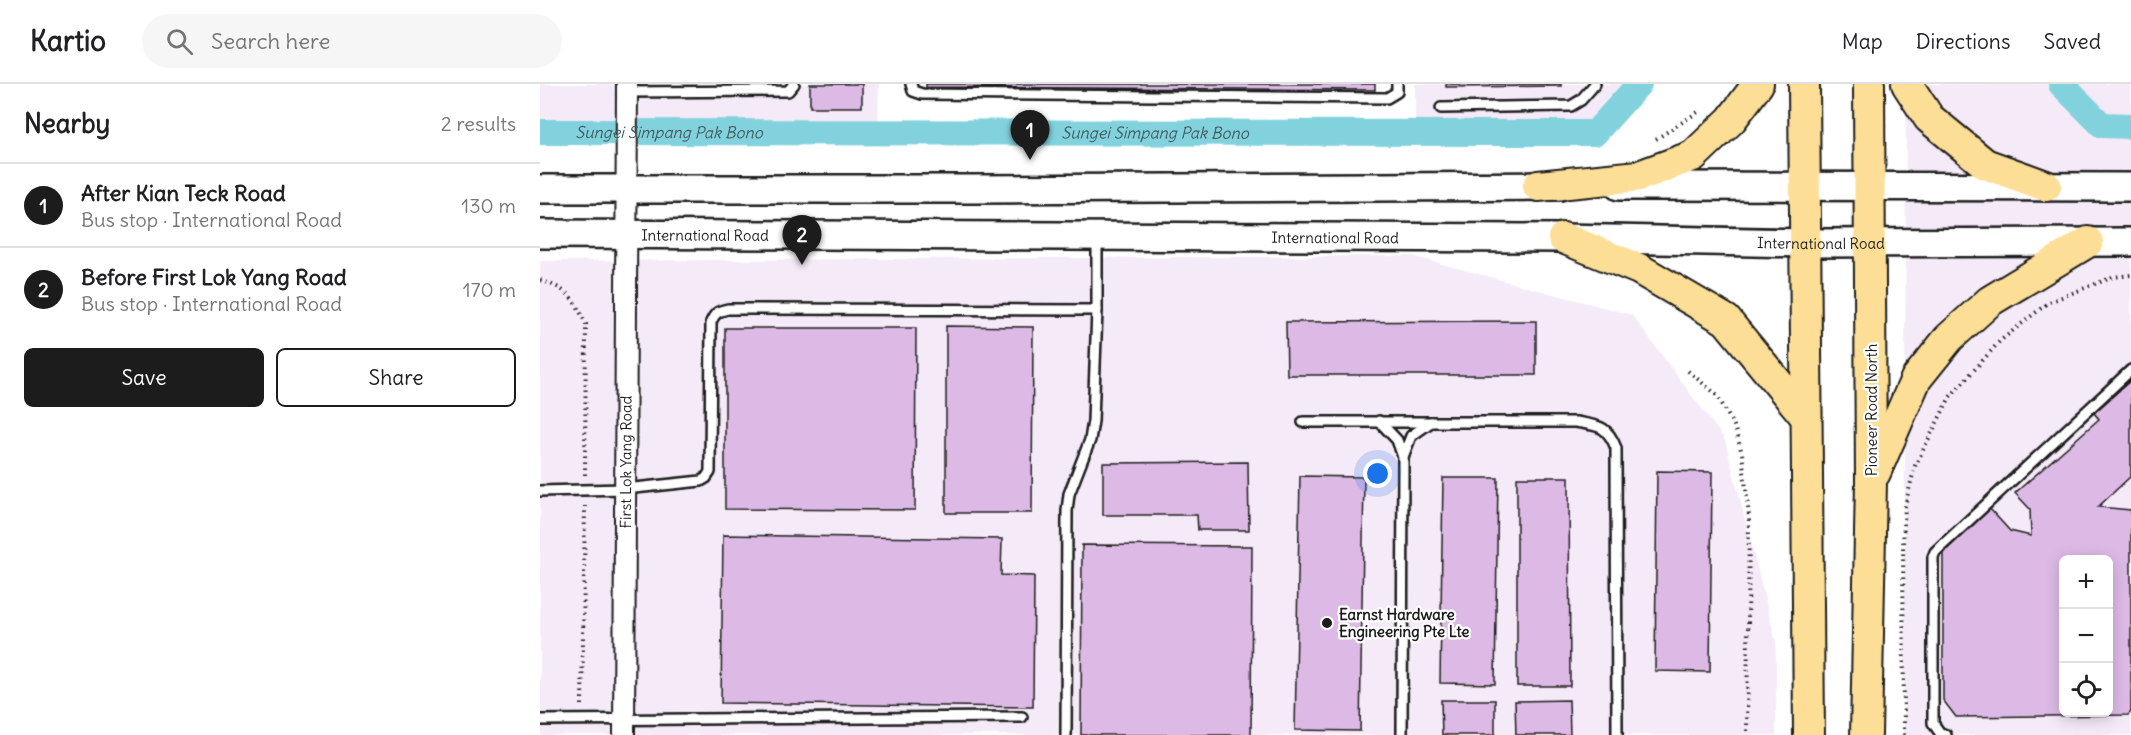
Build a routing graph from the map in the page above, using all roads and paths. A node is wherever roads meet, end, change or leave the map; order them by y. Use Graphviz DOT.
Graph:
graph roads {
  1 [pos="794,84"];
  2 [pos="911,84"];
  3 [pos="1397,84"];
  4 [pos="1595,84"];
  5 [pos="1758,84"];
  6 [pos="1804,84"];
  7 [pos="1869,84"];
  8 [pos="1907,84"];
  9 [pos="627,90"];
  10 [pos="1441,108"];
  11 [pos="1538,186"];
  12 [pos="1804,186"];
  13 [pos="1870,186"];
  14 [pos="2046,186"];
  15 [pos="2131,187"];
  16 [pos="540,189"];
  17 [pos="626,189"];
  18 [pos="540,234"];
  19 [pos="626,234"];
  20 [pos="1097,237"];
  21 [pos="1563,238"];
  22 [pos="1871,242"];
  23 [pos="2088,242"];
  24 [pos="2131,242"];
  25 [pos="1804,243"];
  26 [pos="2131,275"];
  27 [pos="1097,310"];
  28 [pos="2131,370"];
  29 [pos="1688,371"];
  30 [pos="1806,417"];
  31 [pos="1379,421"];
  32 [pos="1433,421"];
  33 [pos="1303,422"];
  34 [pos="1404,457"];
  35 [pos="1871,482"];
  36 [pos="625,489"];
  37 [pos="540,491"];
  38 [pos="1022,717"];
  39 [pos="540,720"];
  40 [pos="624,727"];
  41 [pos="1066,735"];
  42 [pos="1402,735"];
  43 [pos="1617,735"];
  44 [pos="1747,735"];
  45 [pos="1809,735"];
  46 [pos="1866,735"];
  47 [pos="1904,735"];
  48 [pos="1946,735"];
  1 -- 9 [label="lane"];
  2 -- 3 [label="lane"];
  4 -- 10 [label="lane"];
  5 -- 11 [label="main road"];
  6 -- 12 [label="main road"];
  7 -- 13 [label="main road, Pioneer Road North"];
  8 -- 14 [label="main road"];
  9 -- 17 [label="street, First Lok Yang Road"];
  11 -- 12 [label="main road"];
  11 -- 17 [label="main road"];
  12 -- 13 [label="main road"];
  12 -- 25 [label="main road"];
  13 -- 14 [label="main road"];
  13 -- 22 [label="main road, Pioneer Road North"];
  14 -- 15 [label="main road"];
  16 -- 17 [label="main road"];
  17 -- 19 [label="street, First Lok Yang Road"];
  18 -- 19 [label="main road, International Road"];
  19 -- 20 [label="main road, International Road"];
  19 -- 36 [label="street, First Lok Yang Road"];
  20 -- 21 [label="main road, International Road"];
  20 -- 27 [label="lane"];
  21 -- 25 [label="main road, International Road"];
  21 -- 30 [label="main road"];
  22 -- 23 [label="main road, International Road"];
  22 -- 25 [label="main road, International Road"];
  22 -- 35 [label="main road, Pioneer Road North"];
  23 -- 24 [label="main road, International Road"];
  23 -- 35 [label="main road"];
  25 -- 30 [label="main road"];
  26 -- 47 [label="path"];
  27 -- 36 [label="lane"];
  27 -- 41 [label="lane"];
  28 -- 48 [label="lane"];
  29 -- 44 [label="path"];
  30 -- 45 [label="main road"];
  31 -- 32 [label="lane"];
  31 -- 33 [label="lane"];
  31 -- 34 [label="lane"];
  32 -- 34 [label="lane"];
  32 -- 43 [label="lane"];
  34 -- 42 [label="lane"];
  35 -- 46 [label="main road, Pioneer Road North"];
  36 -- 37 [label="lane"];
  36 -- 40 [label="street, First Lok Yang Road"];
  38 -- 40 [label="lane"];
  39 -- 40 [label="lane"];
}
